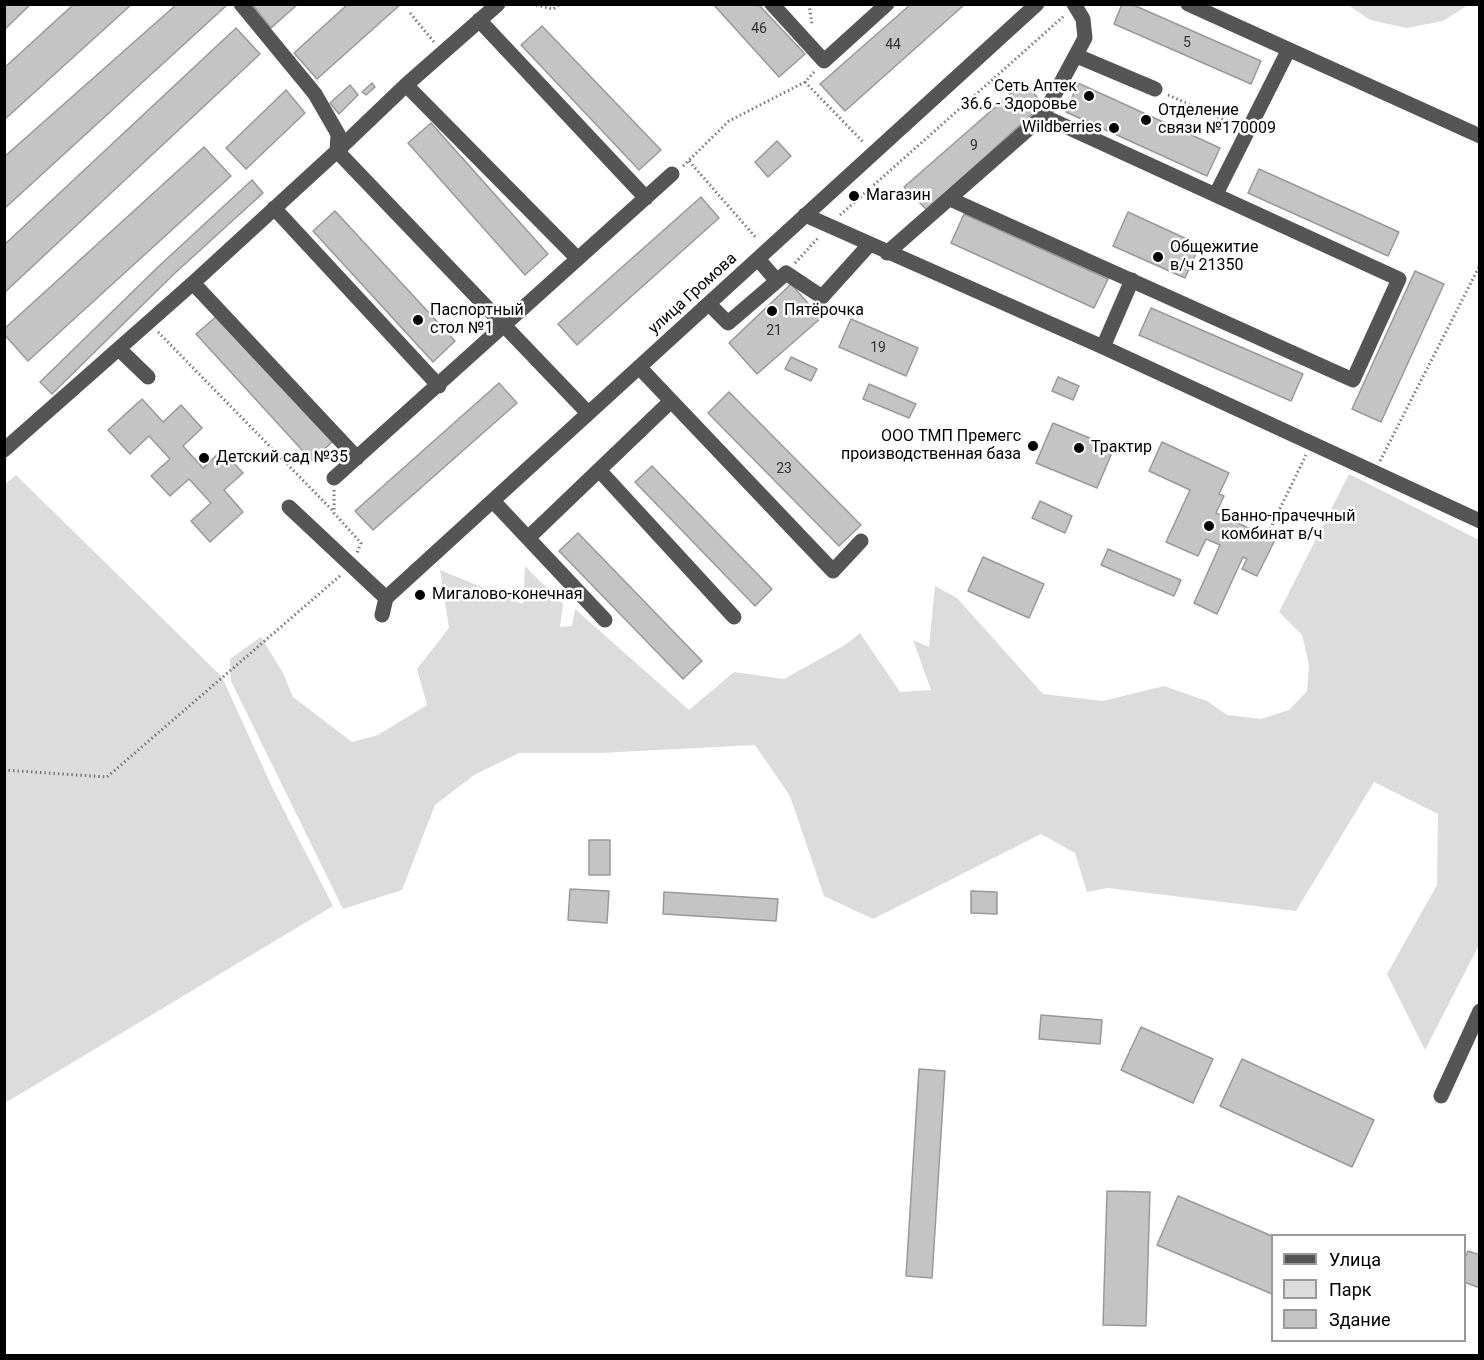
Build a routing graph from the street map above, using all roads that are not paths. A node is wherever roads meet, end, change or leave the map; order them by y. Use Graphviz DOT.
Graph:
graph roads {
  1 [pos="241,4"];
  2 [pos="498,4"];
  3 [pos="772,4"];
  4 [pos="887,4"];
  5 [pos="1188,4"];
  6 [pos="1075,5"];
  7 [pos="1029,7"];
  8 [pos="479,20"];
  9 [pos="1288,51"];
  10 [pos="1077,56"];
  11 [pos="406,84"];
  12 [pos="1155,89"];
  13 [pos="1043,116"];
  14 [pos="1479,136"];
  15 [pos="337,151"];
  16 [pos="672,174"];
  17 [pos="1216,195"];
  18 [pos="646,198"];
  19 [pos="950,199"];
  20 [pos="274,208"];
  21 [pos="805,215"];
  22 [pos="869,245"];
  23 [pos="887,253"];
  24 [pos="763,254"];
  25 [pos="577,258"];
  26 [pos="782,277"];
  27 [pos="1132,280"];
  28 [pos="194,283"];
  29 [pos="709,304"];
  30 [pos="505,326"];
  31 [pos="1103,347"];
  32 [pos="119,349"];
  33 [pos="639,367"];
  34 [pos="148,377"];
  35 [pos="439,386"];
  36 [pos="671,401"];
  37 [pos="588,414"];
  38 [pos="4,450"];
  39 [pos="357,458"];
  40 [pos="599,470"];
  41 [pos="334,478"];
  42 [pos="492,501"];
  43 [pos="290,507"];
  44 [pos="1479,521"];
  45 [pos="528,538"];
  46 [pos="861,541"];
  47 [pos="386,598"];
  48 [pos="382,615"];
  49 [pos="734,617"];
  50 [pos="605,620"];
  51 [pos="1479,1011"];
  52 [pos="1441,1096"];
  1 -- 15 [label="street"];
  2 -- 8 [label="street"];
  3 -- 4 [label="street"];
  5 -- 9 [label="street"];
  6 -- 10 [label="street"];
  7 -- 21 [label="street, улица Громова"];
  8 -- 11 [label="street"];
  8 -- 18 [label="street"];
  9 -- 14 [label="street"];
  9 -- 17 [label="street"];
  10 -- 12 [label="street"];
  10 -- 13 [label="street"];
  11 -- 15 [label="street"];
  11 -- 25 [label="street"];
  13 -- 17 [label="street"];
  13 -- 19 [label="street"];
  15 -- 20 [label="street"];
  15 -- 30 [label="street"];
  16 -- 18 [label="street"];
  17 -- 27 [label="street"];
  18 -- 25 [label="street"];
  19 -- 23 [label="street"];
  19 -- 27 [label="street"];
  20 -- 28 [label="street"];
  20 -- 35 [label="street"];
  21 -- 22 [label="street"];
  21 -- 24 [label="street, улица Громова"];
  22 -- 23 [label="street"];
  22 -- 26 [label="street"];
  23 -- 31 [label="street"];
  24 -- 26 [label="street"];
  24 -- 29 [label="street, улица Громова"];
  25 -- 30 [label="street"];
  26 -- 29 [label="street"];
  27 -- 31 [label="street"];
  28 -- 32 [label="street"];
  28 -- 39 [label="street"];
  29 -- 33 [label="street, улица Громова"];
  30 -- 35 [label="street"];
  30 -- 37 [label="street"];
  31 -- 44 [label="street"];
  32 -- 34 [label="street"];
  32 -- 38 [label="street"];
  33 -- 36 [label="street"];
  33 -- 37 [label="street, улица Громова"];
  35 -- 39 [label="street"];
  36 -- 40 [label="street"];
  36 -- 46 [label="street"];
  37 -- 42 [label="street, улица Громова"];
  39 -- 41 [label="street"];
  40 -- 45 [label="street"];
  40 -- 49 [label="street"];
  42 -- 45 [label="street"];
  42 -- 47 [label="street, улица Громова"];
  43 -- 47 [label="street"];
  45 -- 50 [label="street"];
  47 -- 48 [label="street"];
  51 -- 52 [label="street"];
}
